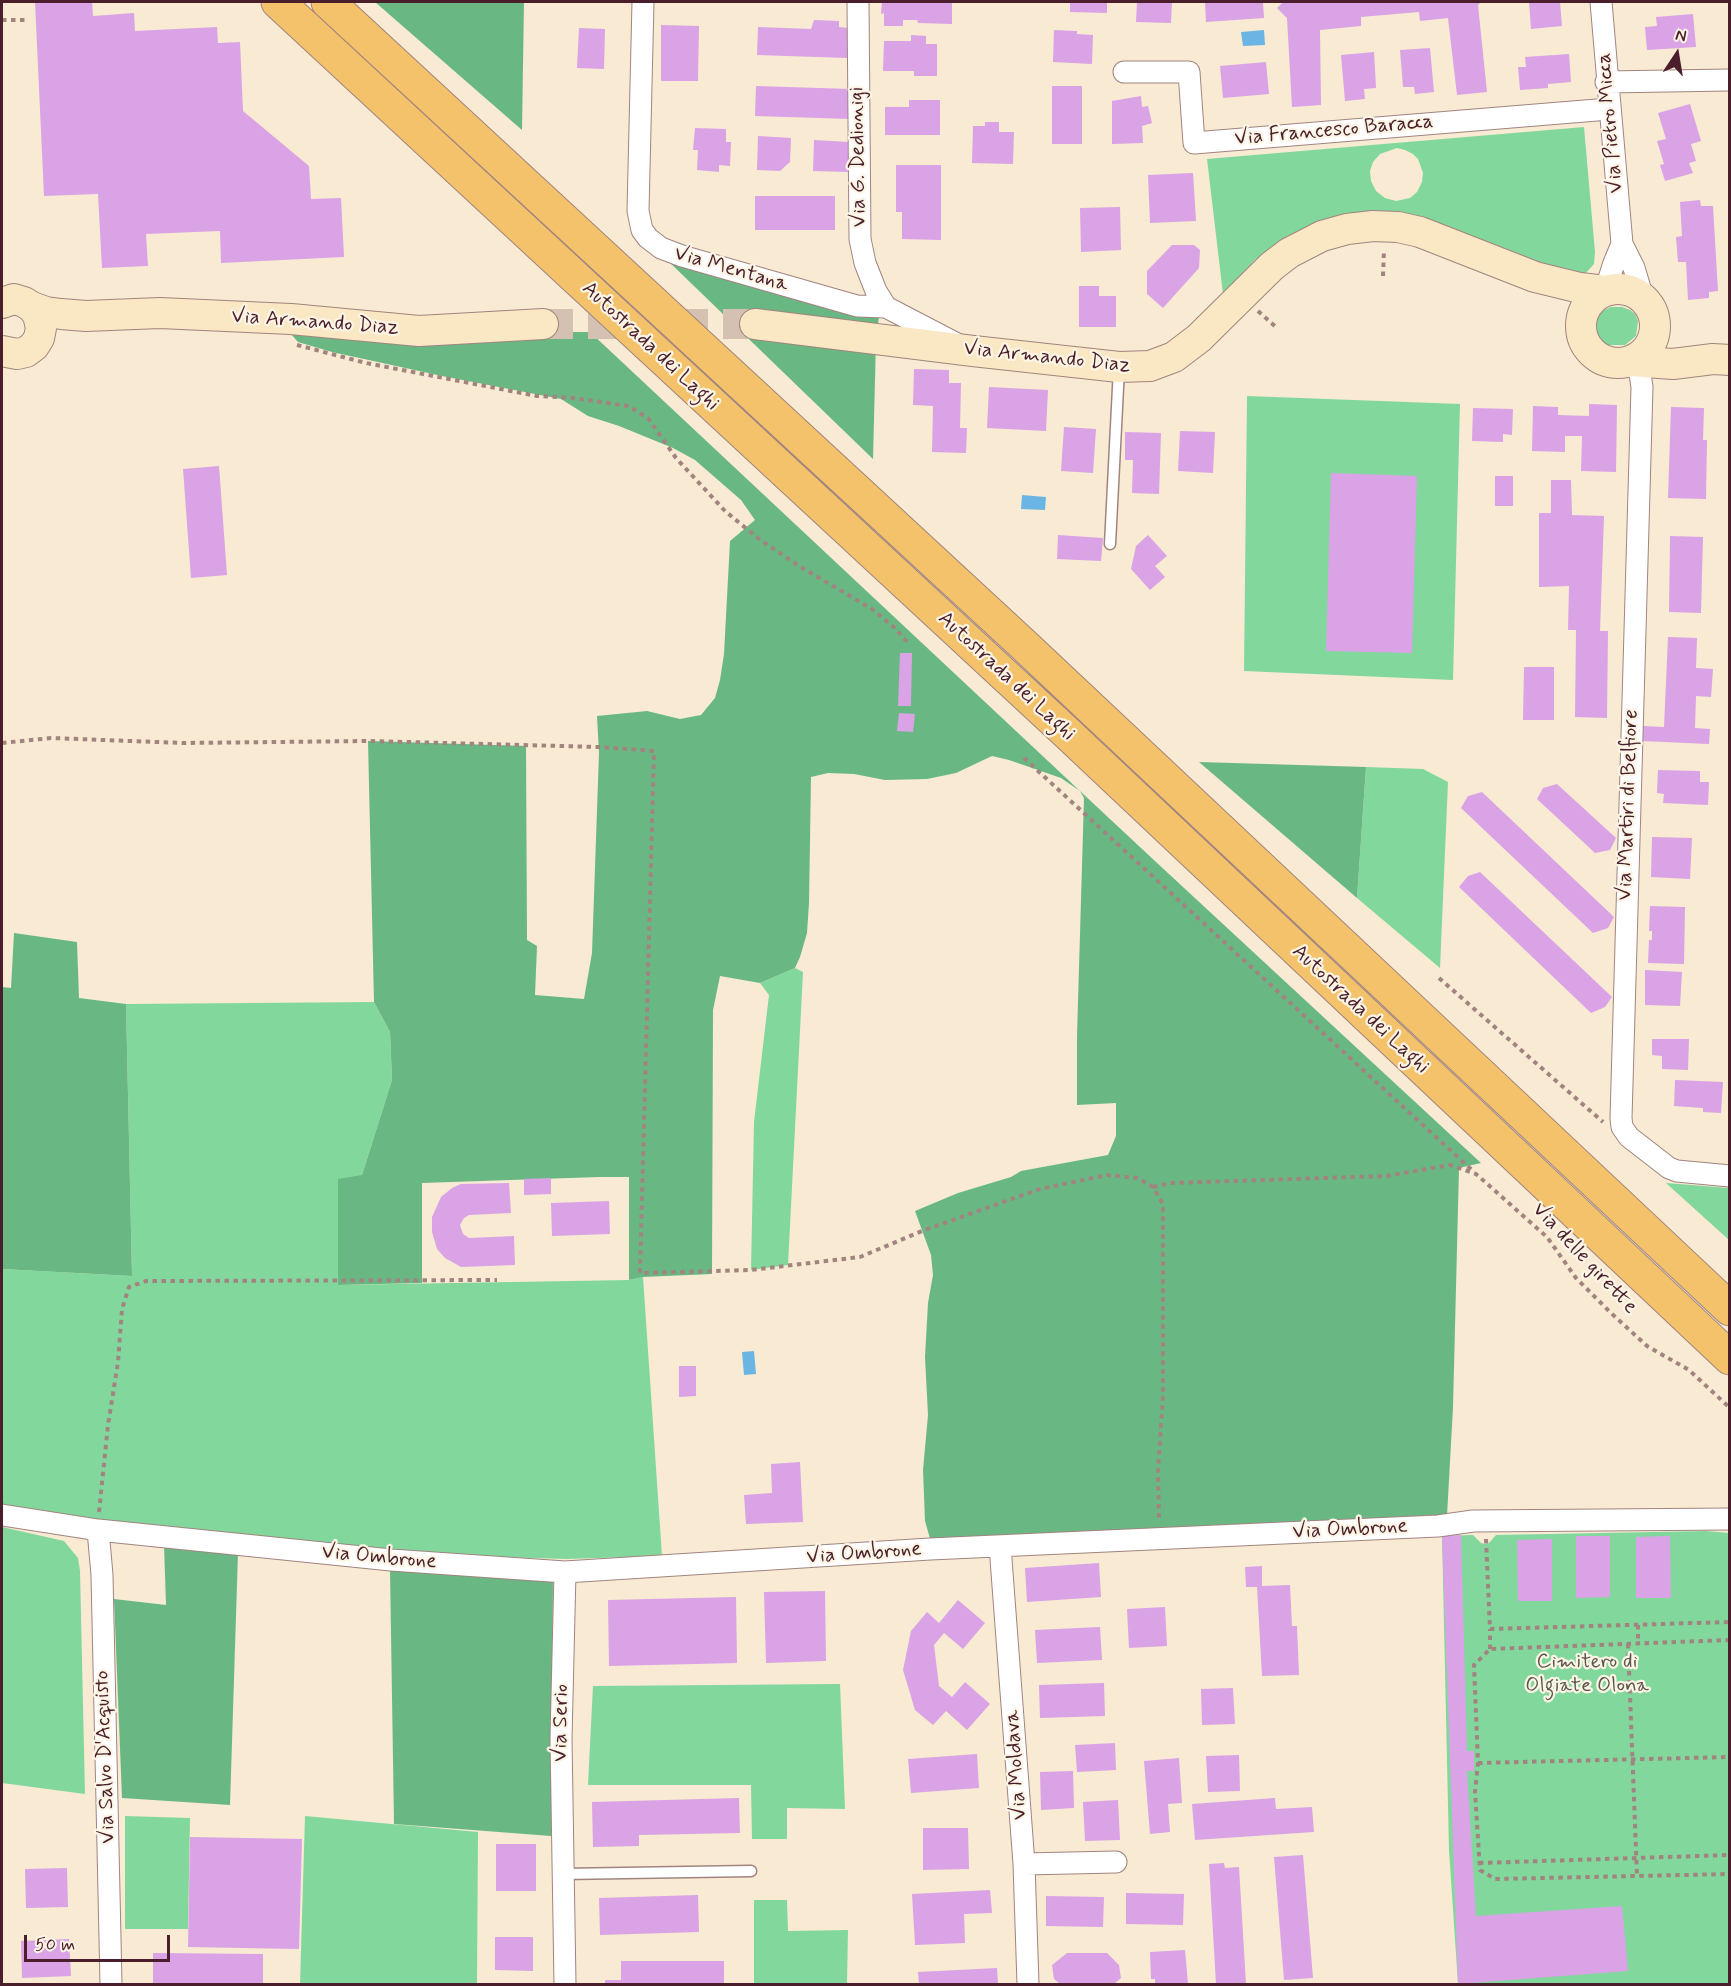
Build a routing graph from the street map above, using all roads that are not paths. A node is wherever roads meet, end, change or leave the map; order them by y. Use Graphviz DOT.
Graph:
graph roads {
  1 [pos="278,2"];
  2 [pos="328,2"];
  3 [pos="643,2"];
  4 [pos="858,2"];
  5 [pos="1601,2"];
  6 [pos="1124,72"];
  7 [pos="1730,81"];
  8 [pos="1606,82"];
  9 [pos="1609,109"];
  10 [pos="1622,244"];
  11 [pos="1535,277"];
  12 [pos="1605,291"];
  13 [pos="2,303"];
  14 [pos="32,307"];
  15 [pos="886,307"];
  16 [pos="1649,310"];
  17 [pos="86,316"];
  18 [pos="543,324"];
  19 [pos="755,324"];
  20 [pos="1581,329"];
  21 [pos="39,338"];
  22 [pos="2,351"];
  23 [pos="973,351"];
  24 [pos="1721,359"];
  25 [pos="1632,361"];
  26 [pos="1119,367"];
  27 [pos="1110,544"];
  28 [pos="1730,1176"];
  29 [pos="1730,1310"];
  30 [pos="1730,1358"];
  31 [pos="2,1515"];
  32 [pos="1730,1519"];
  33 [pos="99,1530"];
  34 [pos="1000,1546"];
  35 [pos="565,1572"];
  36 [pos="1116,1862"];
  37 [pos="1024,1864"];
  38 [pos="751,1871"];
  39 [pos="562,1875"];
  40 [pos="111,1984"];
  41 [pos="565,1984"];
  42 [pos="1028,1984"];
  1 -- 30 [label="highway, Autostrada dei Laghi"];
  2 -- 29 [label="highway, Autostrada dei Laghi"];
  3 -- 15 [label="street, Via Mentana"];
  4 -- 15 [label="street, Via G. Dedionigi"];
  5 -- 8 [label="street, Via Pietro Micca"];
  6 -- 9 [label="street, Via Francesco Baracca"];
  7 -- 8 [label="street"];
  8 -- 9 [label="street, Via Pietro Micca"];
  9 -- 10 [label="street, Via Pietro Micca"];
  10 -- 12 [label="street, Via Pietro Micca"];
  10 -- 16 [label="street, Via Pietro Micca"];
  11 -- 12 [label="street, Via Armando Diaz"];
  11 -- 20 [label="street, Via Armando Diaz"];
  11 -- 26 [label="street, Via Armando Diaz"];
  12 -- 16 [label="street, Via Armando Diaz"];
  12 -- 20 [label="street"];
  13 -- 14 [label="street, Via Armando Diaz"];
  14 -- 17 [label="street, Via Armando Diaz"];
  14 -- 21 [label="street"];
  15 -- 23 [label="street, Via Mentana"];
  16 -- 24 [label="street, Via Armando Diaz"];
  16 -- 25 [label="street"];
  17 -- 18 [label="street, Via Armando Diaz"];
  17 -- 21 [label="street, Via Armando Diaz"];
  19 -- 23 [label="street, Via Armando Diaz"];
  20 -- 25 [label="street, Via Armando Diaz"];
  21 -- 22 [label="street, Via Armando Diaz"];
  23 -- 26 [label="street, Via Armando Diaz"];
  24 -- 25 [label="street, Via Armando Diaz"];
  25 -- 28 [label="street, Via Martiri di Belfiore"];
  26 -- 27 [label="lane"];
  31 -- 33 [label="street, Via Ombrone"];
  32 -- 34 [label="street, Via Ombrone"];
  33 -- 35 [label="street, Via Ombrone"];
  33 -- 40 [label="street, Via Salvo D'Acquisto"];
  34 -- 35 [label="street, Via Ombrone"];
  34 -- 37 [label="street, Via Moldava"];
  35 -- 39 [label="street, Via Serio"];
  36 -- 37 [label="street"];
  37 -- 42 [label="street, Via Moldava"];
  38 -- 39 [label="lane"];
  39 -- 41 [label="street, Via Serio"];
}
